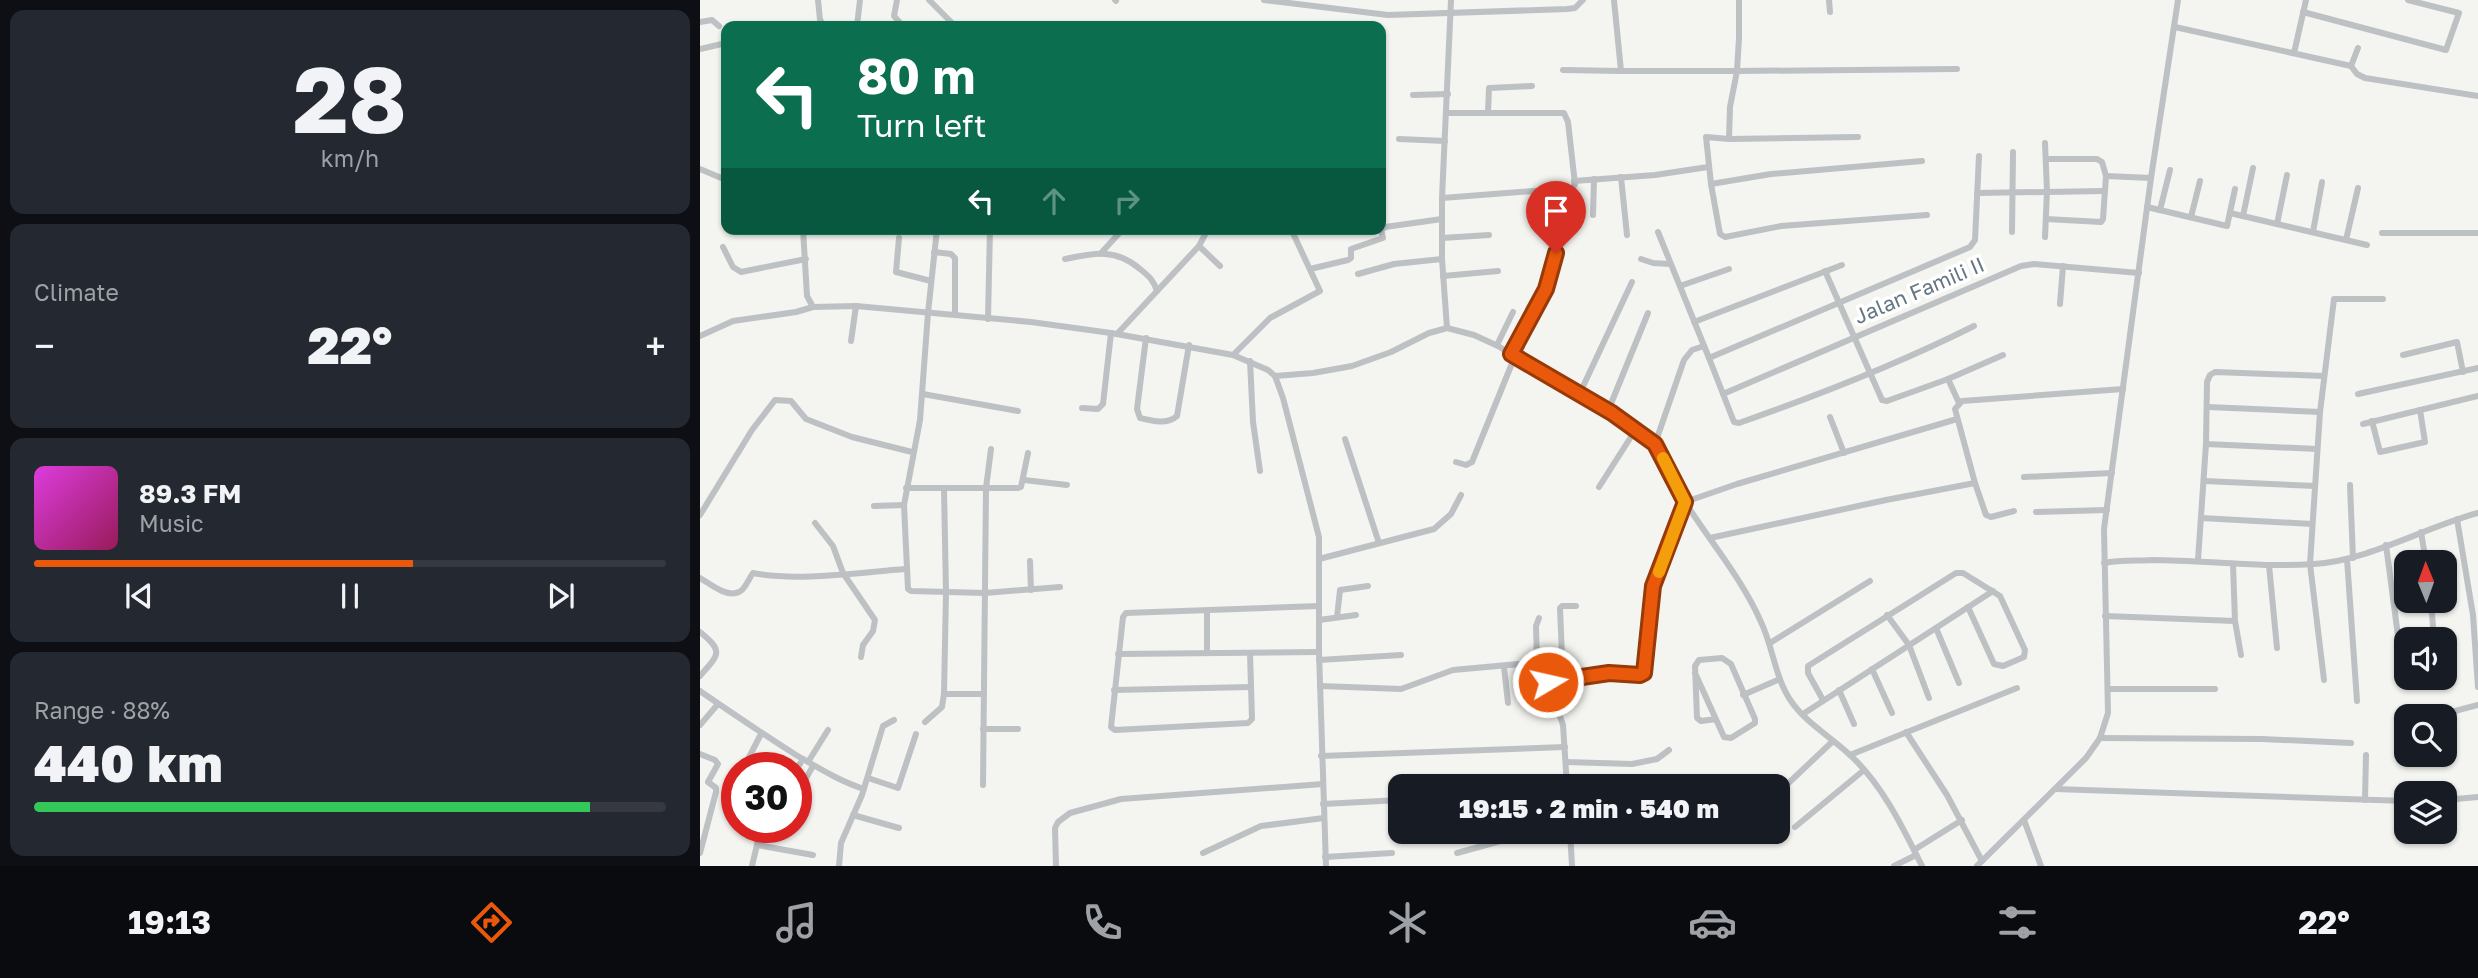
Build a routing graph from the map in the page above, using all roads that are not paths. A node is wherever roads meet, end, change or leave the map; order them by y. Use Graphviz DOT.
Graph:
graph roads {
  1 [pos="818,0"];
  2 [pos="860,0"];
  3 [pos="897,0"];
  4 [pos="929,0"];
  5 [pos="1264,0"];
  6 [pos="1345,0"];
  7 [pos="1451,0"];
  8 [pos="1583,0"];
  9 [pos="1614,0"];
  10 [pos="1739,0"];
  11 [pos="1829,0"];
  12 [pos="2178,0"];
  13 [pos="2306,0"];
  14 [pos="2408,0"];
  15 [pos="1306,3"];
  16 [pos="1344,10"];
  17 [pos="1830,12"];
  18 [pos="2303,12"];
  19 [pos="1450,13"];
  20 [pos="821,21"];
  21 [pos="858,21"];
  22 [pos="898,21"];
  23 [pos="950,21"];
  24 [pos="700,22"];
  25 [pos="719,26"];
  26 [pos="2175,27"];
  27 [pos="721,44"];
  28 [pos="700,48"];
  29 [pos="2358,48"];
  30 [pos="2294,53"];
  31 [pos="2351,66"];
  32 [pos="1957,69"];
  33 [pos="1563,70"];
  34 [pos="1621,71"];
  35 [pos="1737,71"];
  36 [pos="1532,86"];
  37 [pos="1448,94"];
  38 [pos="1413,95"];
  39 [pos="2478,96"];
  40 [pos="1447,113"];
  41 [pos="1488,113"];
  42 [pos="1858,137"];
  43 [pos="1399,139"];
  44 [pos="1730,139"];
  45 [pos="1445,141"];
  46 [pos="2045,143"];
  47 [pos="2014,152"];
  48 [pos="1979,156"];
  49 [pos="2046,159"];
  50 [pos="1922,161"];
  51 [pos="1708,167"];
  52 [pos="2253,168"];
  53 [pos="700,169"];
  54 [pos="2170,170"];
  55 [pos="2287,175"];
  56 [pos="2106,176"];
  57 [pos="1621,177"];
  58 [pos="721,178"];
  59 [pos="2151,178"];
  60 [pos="1594,179"];
  61 [pos="1574,181"];
  62 [pos="2200,181"];
  63 [pos="2322,182"];
  64 [pos="1711,184"];
  65 [pos="2358,188"];
  66 [pos="2235,189"];
  67 [pos="2047,191"];
  68 [pos="2105,191"];
  69 [pos="2013,192"];
  70 [pos="1978,193"];
  71 [pos="1442,198"];
  72 [pos="2147,207"];
  73 [pos="2160,210"];
  74 [pos="2230,213"];
  75 [pos="1593,215"];
  76 [pos="1927,215"];
  77 [pos="2243,216"];
  78 [pos="2191,217"];
  79 [pos="1442,219"];
  80 [pos="2046,219"];
  81 [pos="2277,224"];
  82 [pos="1386,227"];
  83 [pos="1658,232"];
  84 [pos="2011,232"];
  85 [pos="2313,232"];
  86 [pos="2382,233"];
  87 [pos="2478,233"];
  88 [pos="1489,234"];
  89 [pos="804,235"];
  90 [pos="936,235"];
  91 [pos="990,235"];
  92 [pos="1118,235"];
  93 [pos="1205,235"];
  94 [pos="1294,235"];
  95 [pos="1382,235"];
  96 [pos="1627,235"];
  97 [pos="2045,237"];
  98 [pos="899,238"];
  99 [pos="1442,238"];
  100 [pos="1559,239"];
  101 [pos="2346,240"];
  102 [pos="2367,245"];
  103 [pos="1199,246"];
  104 [pos="723,247"];
  105 [pos="934,252"];
  106 [pos="1102,252"];
  107 [pos="806,259"];
  108 [pos="1065,259"];
  109 [pos="1442,259"];
  110 [pos="1641,259"];
  111 [pos="1670,264"];
  112 [pos="1842,265"];
  113 [pos="1220,266"];
  114 [pos="2063,266"];
  115 [pos="1310,269"];
  116 [pos="1729,269"];
  117 [pos="1498,271"];
  118 [pos="1825,271"];
  119 [pos="2139,273"];
  120 [pos="1358,274"];
  121 [pos="1443,276"];
  122 [pos="931,281"];
  123 [pos="1632,282"];
  124 [pos="1680,286"];
  125 [pos="1157,292"];
  126 [pos="2383,299"];
  127 [pos="2060,304"];
  128 [pos="1838,305"];
  129 [pos="856,306"];
  130 [pos="813,307"];
  131 [pos="1513,312"];
  132 [pos="928,313"];
  133 [pos="1648,313"];
  134 [pos="955,316"];
  135 [pos="988,318"];
  136 [pos="1694,322"];
  137 [pos="1974,326"];
  138 [pos="1447,328"];
  139 [pos="1114,333"];
  140 [pos="700,336"];
  141 [pos="1852,337"];
  142 [pos="1146,338"];
  143 [pos="851,341"];
  144 [pos="1189,345"];
  145 [pos="1497,345"];
  146 [pos="1704,346"];
  147 [pos="1233,355"];
  148 [pos="1513,355"];
  149 [pos="2003,355"];
  150 [pos="2403,355"];
  151 [pos="1709,358"];
  152 [pos="1250,361"];
  153 [pos="2478,368"];
  154 [pos="1870,372"];
  155 [pos="2463,372"];
  156 [pos="1275,376"];
  157 [pos="2324,376"];
  158 [pos="1948,379"];
  159 [pos="2123,388"];
  160 [pos="923,394"];
  161 [pos="1723,394"];
  162 [pos="2358,394"];
  163 [pos="1579,395"];
  164 [pos="2478,396"];
  165 [pos="1959,403"];
  166 [pos="2208,407"];
  167 [pos="1082,408"];
  168 [pos="2420,410"];
  169 [pos="1018,411"];
  170 [pos="1608,411"];
  171 [pos="2320,412"];
  172 [pos="1830,417"];
  173 [pos="1957,419"];
  174 [pos="2372,421"];
  175 [pos="2362,424"];
  176 [pos="1636,429"];
  177 [pos="1345,439"];
  178 [pos="1655,444"];
  179 [pos="2206,444"];
  180 [pos="991,449"];
  181 [pos="2318,449"];
  182 [pos="912,452"];
  183 [pos="1028,453"];
  184 [pos="1844,453"];
  185 [pos="1455,462"];
  186 [pos="1260,471"];
  187 [pos="2112,473"];
  188 [pos="2024,477"];
  189 [pos="1024,480"];
  190 [pos="2204,481"];
  191 [pos="1975,483"];
  192 [pos="1066,485"];
  193 [pos="2350,485"];
  194 [pos="2315,486"];
  195 [pos="1599,487"];
  196 [pos="906,488"];
  197 [pos="986,488"];
  198 [pos="944,489"];
  199 [pos="1461,495"];
  200 [pos="1685,502"];
  201 [pos="904,505"];
  202 [pos="874,506"];
  203 [pos="2107,510"];
  204 [pos="2014,511"];
  205 [pos="2036,512"];
  206 [pos="2478,513"];
  207 [pos="700,515"];
  208 [pos="2201,518"];
  209 [pos="2457,519"];
  210 [pos="816,523"];
  211 [pos="2312,524"];
  212 [pos="2421,531"];
  213 [pos="1710,538"];
  214 [pos="1379,543"];
  215 [pos="2386,545"];
  216 [pos="2424,550"];
  217 [pos="2350,558"];
  218 [pos="1319,559"];
  219 [pos="2198,560"];
  220 [pos="1030,561"];
  221 [pos="2104,563"];
  222 [pos="2233,564"];
  223 [pos="2311,564"];
  224 [pos="2269,565"];
  225 [pos="906,569"];
  226 [pos="843,573"];
  227 [pos="700,578"];
  228 [pos="1870,581"];
  229 [pos="1368,586"];
  230 [pos="1060,587"];
  231 [pos="1031,590"];
  232 [pos="1993,591"];
  233 [pos="946,592"];
  234 [pos="985,593"];
  235 [pos="1319,606"];
  236 [pos="1576,606"];
  237 [pos="1968,607"];
  238 [pos="1207,611"];
  239 [pos="2432,613"];
  240 [pos="2476,614"];
  241 [pos="1356,615"];
  242 [pos="1887,615"];
  243 [pos="2105,616"];
  244 [pos="1337,617"];
  245 [pos="1539,618"];
  246 [pos="1319,620"];
  247 [pos="2235,621"];
  248 [pos="2397,627"];
  249 [pos="2433,627"];
  250 [pos="1936,628"];
  251 [pos="700,632"];
  252 [pos="1769,643"];
  253 [pos="1909,645"];
  254 [pos="2277,648"];
  255 [pos="1208,653"];
  256 [pos="1250,653"];
  257 [pos="1118,654"];
  258 [pos="1401,655"];
  259 [pos="2241,655"];
  260 [pos="1319,656"];
  261 [pos="861,657"];
  262 [pos="1539,662"];
  263 [pos="1504,667"];
  264 [pos="1872,669"];
  265 [pos="2477,669"];
  266 [pos="1695,673"];
  267 [pos="700,676"];
  268 [pos="1780,679"];
  269 [pos="2324,680"];
  270 [pos="1548,682"];
  271 [pos="1959,683"];
  272 [pos="1320,686"];
  273 [pos="1251,687"];
  274 [pos="2478,687"];
  275 [pos="2017,688"];
  276 [pos="2109,688"];
  277 [pos="2215,689"];
  278 [pos="1114,690"];
  279 [pos="1839,690"];
  280 [pos="700,691"];
  281 [pos="944,694"];
  282 [pos="984,694"];
  283 [pos="1743,695"];
  284 [pos="1929,698"];
  285 [pos="1823,700"];
  286 [pos="2357,701"];
  287 [pos="1508,703"];
  288 [pos="718,704"];
  289 [pos="2478,705"];
  290 [pos="2457,710"];
  291 [pos="1803,713"];
  292 [pos="1892,713"];
  293 [pos="1716,719"];
  294 [pos="894,720"];
  295 [pos="925,722"];
  296 [pos="1854,724"];
  297 [pos="700,725"];
  298 [pos="984,729"];
  299 [pos="1018,729"];
  300 [pos="828,730"];
  301 [pos="1906,732"];
  302 [pos="761,734"];
  303 [pos="916,734"];
  304 [pos="2100,738"];
  305 [pos="1833,741"];
  306 [pos="2351,743"];
  307 [pos="1565,747"];
  308 [pos="1669,750"];
  309 [pos="752,752"];
  310 [pos="791,752"];
  311 [pos="700,754"];
  312 [pos="1850,755"];
  313 [pos="2366,755"];
  314 [pos="812,756"];
  315 [pos="1321,756"];
  316 [pos="1566,762"];
  317 [pos="812,764"];
  318 [pos="1864,770"];
  319 [pos="1566,774"];
  320 [pos="868,778"];
  321 [pos="1790,782"];
  322 [pos="1323,784"];
  323 [pos="983,785"];
  324 [pos="864,789"];
  325 [pos="2055,789"];
  326 [pos="2478,797"];
  327 [pos="2457,799"];
  328 [pos="2365,800"];
  329 [pos="1388,801"];
  330 [pos="2394,801"];
  331 [pos="1323,804"];
  332 [pos="853,815"];
  333 [pos="1324,818"];
  334 [pos="1962,820"];
  335 [pos="2024,820"];
  336 [pos="1795,827"];
  337 [pos="899,828"];
  338 [pos="1489,844"];
  339 [pos="1571,844"];
  340 [pos="757,845"];
  341 [pos="1915,852"];
  342 [pos="700,853"];
  343 [pos="1203,853"];
  344 [pos="1392,853"];
  345 [pos="1457,853"];
  346 [pos="813,855"];
  347 [pos="1325,857"];
  348 [pos="1980,864"];
  349 [pos="752,866"];
  350 [pos="839,866"];
  351 [pos="1056,866"];
  352 [pos="1326,866"];
  353 [pos="1572,866"];
  354 [pos="1894,866"];
  355 [pos="1922,866"];
  356 [pos="2040,866"];
  1 -- 20 [label="street"];
  2 -- 21 [label="street"];
  3 -- 22 [label="street"];
  4 -- 23 [label="street"];
  5 -- 15 [label="street"];
  6 -- 16 [label="street"];
  7 -- 19 [label="street"];
  8 -- 19 [label="street"];
  9 -- 34 [label="street"];
  10 -- 35 [label="street"];
  11 -- 17 [label="street"];
  12 -- 26 [label="street"];
  13 -- 18 [label="street"];
  14 -- 18 [label="street"];
  15 -- 16 [label="street"];
  16 -- 19 [label="street"];
  18 -- 30 [label="street"];
  19 -- 37 [label="street"];
  24 -- 25 [label="street"];
  26 -- 30 [label="street"];
  26 -- 59 [label="street"];
  27 -- 28 [label="street"];
  29 -- 31 [label="street"];
  30 -- 31 [label="street"];
  31 -- 39 [label="street"];
  32 -- 35 [label="street"];
  33 -- 34 [label="street"];
  34 -- 35 [label="street"];
  35 -- 44 [label="street"];
  36 -- 41 [label="street"];
  37 -- 38 [label="street"];
  37 -- 40 [label="street"];
  40 -- 41 [label="street"];
  40 -- 45 [label="street"];
  41 -- 61 [label="street"];
  42 -- 44 [label="street"];
  43 -- 45 [label="street"];
  44 -- 51 [label="street"];
  45 -- 71 [label="street"];
  46 -- 49 [label="street"];
  47 -- 69 [label="street"];
  48 -- 70 [label="street"];
  49 -- 56 [label="street"];
  49 -- 67 [label="street"];
  50 -- 64 [label="street"];
  51 -- 57 [label="street"];
  51 -- 64 [label="street"];
  52 -- 77 [label="street"];
  53 -- 58 [label="street"];
  54 -- 73 [label="street"];
  55 -- 81 [label="street"];
  56 -- 59 [label="street"];
  56 -- 68 [label="street"];
  57 -- 60 [label="street"];
  57 -- 96 [label="street"];
  59 -- 72 [label="street"];
  60 -- 61 [label="street"];
  60 -- 75 [label="street"];
  61 -- 71 [label="street"];
  62 -- 78 [label="street"];
  63 -- 85 [label="street"];
  64 -- 76 [label="street"];
  65 -- 101 [label="street"];
  66 -- 74 [label="street"];
  67 -- 68 [label="street"];
  67 -- 69 [label="street"];
  67 -- 80 [label="street"];
  68 -- 80 [label="street"];
  69 -- 70 [label="street"];
  69 -- 84 [label="street"];
  70 -- 128 [label="street"];
  71 -- 79 [label="street"];
  72 -- 73 [label="street"];
  72 -- 119 [label="street"];
  73 -- 78 [label="street"];
  74 -- 77 [label="street"];
  74 -- 78 [label="street"];
  77 -- 81 [label="street"];
  79 -- 82 [label="street"];
  79 -- 99 [label="street"];
  80 -- 97 [label="street"];
  81 -- 85 [label="street"];
  83 -- 111 [label="street"];
  85 -- 101 [label="street"];
  86 -- 87 [label="street"];
  88 -- 99 [label="street"];
  89 -- 107 [label="street"];
  90 -- 105 [label="street"];
  91 -- 135 [label="street"];
  92 -- 106 [label="street"];
  93 -- 103 [label="street"];
  94 -- 115 [label="street"];
  95 -- 115 [label="street"];
  98 -- 122 [label="street"];
  99 -- 109 [label="street"];
  100 -- 148 [label="street"];
  101 -- 102 [label="street"];
  103 -- 113 [label="street"];
  103 -- 125 [label="street"];
  104 -- 107 [label="street"];
  105 -- 122 [label="street"];
  105 -- 134 [label="street"];
  106 -- 108 [label="street"];
  106 -- 125 [label="street"];
  107 -- 130 [label="street"];
  109 -- 120 [label="street"];
  109 -- 121 [label="street"];
  110 -- 111 [label="street"];
  111 -- 124 [label="street"];
  112 -- 118 [label="street"];
  114 -- 119 [label="street, Jalan Famili II"];
  114 -- 127 [label="street"];
  114 -- 141 [label="street, Jalan Famili II"];
  115 -- 147 [label="street"];
  116 -- 124 [label="street"];
  117 -- 121 [label="street"];
  118 -- 128 [label="street"];
  118 -- 136 [label="street"];
  119 -- 159 [label="street"];
  121 -- 138 [label="street"];
  122 -- 132 [label="street"];
  123 -- 163 [label="street"];
  124 -- 136 [label="street"];
  125 -- 139 [label="street"];
  126 -- 157 [label="street"];
  128 -- 141 [label="street"];
  128 -- 151 [label="street"];
  129 -- 130 [label="street"];
  129 -- 132 [label="street"];
  129 -- 143 [label="street"];
  130 -- 140 [label="street"];
  131 -- 145 [label="street"];
  132 -- 134 [label="street"];
  132 -- 160 [label="street"];
  133 -- 170 [label="street"];
  134 -- 135 [label="street"];
  135 -- 139 [label="street"];
  136 -- 146 [label="street"];
  137 -- 154 [label="street"];
  138 -- 145 [label="street"];
  138 -- 156 [label="street"];
  139 -- 142 [label="street"];
  139 -- 167 [label="street"];
  141 -- 154 [label="street"];
  141 -- 161 [label="street, Jalan Famili II"];
  142 -- 144 [label="street"];
  142 -- 144 [label="street"];
  144 -- 147 [label="street"];
  145 -- 148 [label="street"];
  146 -- 151 [label="street"];
  146 -- 178 [label="street"];
  147 -- 152 [label="street"];
  148 -- 163 [label="street"];
  148 -- 185 [label="street"];
  149 -- 158 [label="street"];
  150 -- 155 [label="street"];
  151 -- 161 [label="street"];
  152 -- 156 [label="street"];
  152 -- 186 [label="street"];
  153 -- 155 [label="street"];
  154 -- 158 [label="street"];
  154 -- 161 [label="street"];
  155 -- 162 [label="street"];
  156 -- 218 [label="street"];
  157 -- 166 [label="street"];
  157 -- 171 [label="street"];
  158 -- 165 [label="street"];
  159 -- 165 [label="street"];
  159 -- 187 [label="street"];
  160 -- 169 [label="street"];
  160 -- 182 [label="street"];
  163 -- 170 [label="street"];
  164 -- 168 [label="street"];
  165 -- 173 [label="street"];
  166 -- 171 [label="street"];
  166 -- 179 [label="street"];
  168 -- 174 [label="street"];
  168 -- 174 [label="street"];
  170 -- 176 [label="street"];
  171 -- 181 [label="street"];
  172 -- 184 [label="street"];
  173 -- 184 [label="street"];
  173 -- 191 [label="street"];
  174 -- 175 [label="street"];
  176 -- 178 [label="street"];
  176 -- 195 [label="street"];
  177 -- 214 [label="street"];
  178 -- 200 [label="street"];
  179 -- 181 [label="street"];
  179 -- 190 [label="street"];
  180 -- 197 [label="street"];
  181 -- 194 [label="street"];
  182 -- 196 [label="street"];
  182 -- 207 [label="street"];
  183 -- 189 [label="street"];
  184 -- 200 [label="street"];
  187 -- 188 [label="street"];
  187 -- 203 [label="street"];
  189 -- 192 [label="street"];
  189 -- 197 [label="street"];
  190 -- 194 [label="street"];
  190 -- 208 [label="street"];
  191 -- 204 [label="street"];
  191 -- 213 [label="street"];
  193 -- 217 [label="street"];
  194 -- 211 [label="street"];
  196 -- 198 [label="street"];
  196 -- 201 [label="street"];
  197 -- 198 [label="street"];
  197 -- 234 [label="street"];
  198 -- 233 [label="street"];
  199 -- 214 [label="street"];
  200 -- 213 [label="street"];
  200 -- 270 [label="street"];
  201 -- 202 [label="street"];
  201 -- 225 [label="street"];
  203 -- 205 [label="street"];
  203 -- 221 [label="street"];
  206 -- 209 [label="street"];
  208 -- 211 [label="street"];
  208 -- 219 [label="street"];
  209 -- 212 [label="street"];
  209 -- 240 [label="street"];
  210 -- 226 [label="street"];
  211 -- 223 [label="street"];
  212 -- 215 [label="street"];
  212 -- 216 [label="street"];
  213 -- 252 [label="street"];
  214 -- 218 [label="street"];
  215 -- 217 [label="street"];
  215 -- 248 [label="street"];
  217 -- 223 [label="street"];
  217 -- 286 [label="street"];
  218 -- 235 [label="street"];
  219 -- 221 [label="street"];
  219 -- 222 [label="street"];
  220 -- 231 [label="street"];
  221 -- 243 [label="street"];
  222 -- 224 [label="street"];
  222 -- 247 [label="street"];
  223 -- 224 [label="street"];
  223 -- 269 [label="street"];
  224 -- 254 [label="street"];
  225 -- 226 [label="street"];
  225 -- 233 [label="street"];
  226 -- 227 [label="street"];
  226 -- 261 [label="street"];
  228 -- 252 [label="street"];
  229 -- 244 [label="street"];
  230 -- 231 [label="street"];
  231 -- 234 [label="street"];
  232 -- 237 [label="street"];
  232 -- 237 [label="street"];
  232 -- 242 [label="street"];
  233 -- 234 [label="street"];
  233 -- 281 [label="street"];
  234 -- 282 [label="street"];
  235 -- 238 [label="street"];
  235 -- 246 [label="street"];
  236 -- 262 [label="street"];
  237 -- 250 [label="street"];
  238 -- 255 [label="street"];
  238 -- 257 [label="street"];
  239 -- 249 [label="street"];
  240 -- 265 [label="street"];
  241 -- 244 [label="street"];
  242 -- 253 [label="street"];
  242 -- 285 [label="street"];
  243 -- 247 [label="street"];
  243 -- 276 [label="street"];
  244 -- 246 [label="street"];
  245 -- 262 [label="street"];
  246 -- 260 [label="street"];
  247 -- 259 [label="street"];
  250 -- 253 [label="street"];
  250 -- 271 [label="street"];
  251 -- 267 [label="street"];
  252 -- 268 [label="street"];
  253 -- 264 [label="street"];
  253 -- 284 [label="street"];
  255 -- 256 [label="street"];
  255 -- 257 [label="street"];
  256 -- 260 [label="street"];
  256 -- 273 [label="street"];
  257 -- 278 [label="street"];
  258 -- 260 [label="street"];
  260 -- 272 [label="street"];
  262 -- 263 [label="street"];
  262 -- 270 [label="street"];
  263 -- 272 [label="street"];
  263 -- 287 [label="street"];
  264 -- 279 [label="street"];
  264 -- 292 [label="street"];
  265 -- 274 [label="street"];
  266 -- 283 [label="street"];
  266 -- 293 [label="street"];
  266 -- 293 [label="street"];
  268 -- 283 [label="street"];
  268 -- 291 [label="street"];
  270 -- 307 [label="street"];
  272 -- 315 [label="street"];
  273 -- 278 [label="street"];
  273 -- 278 [label="street"];
  275 -- 301 [label="street"];
  276 -- 277 [label="street"];
  276 -- 304 [label="street"];
  279 -- 285 [label="street"];
  279 -- 296 [label="street"];
  280 -- 288 [label="street"];
  281 -- 282 [label="street"];
  281 -- 295 [label="street"];
  282 -- 298 [label="street"];
  283 -- 293 [label="street"];
  285 -- 291 [label="street"];
  288 -- 297 [label="street"];
  288 -- 302 [label="street"];
  289 -- 290 [label="street"];
  291 -- 305 [label="street"];
  294 -- 320 [label="street"];
  298 -- 299 [label="street"];
  298 -- 323 [label="street"];
  300 -- 314 [label="street"];
  301 -- 312 [label="street"];
  301 -- 334 [label="street"];
  302 -- 309 [label="street"];
  302 -- 310 [label="street"];
  303 -- 320 [label="street"];
  304 -- 306 [label="street"];
  304 -- 325 [label="street"];
  305 -- 312 [label="street"];
  305 -- 321 [label="street"];
  307 -- 315 [label="street"];
  307 -- 316 [label="street"];
  308 -- 316 [label="street"];
  311 -- 342 [label="street"];
  312 -- 318 [label="street"];
  313 -- 328 [label="street"];
  315 -- 322 [label="street"];
  316 -- 319 [label="street"];
  317 -- 324 [label="street"];
  318 -- 336 [label="street"];
  318 -- 341 [label="street"];
  320 -- 324 [label="street"];
  322 -- 331 [label="street"];
  322 -- 351 [label="street"];
  324 -- 332 [label="street"];
  325 -- 328 [label="street"];
  325 -- 335 [label="street"];
  326 -- 327 [label="street"];
  328 -- 330 [label="street"];
  329 -- 331 [label="street"];
  331 -- 333 [label="street"];
  332 -- 337 [label="street"];
  332 -- 350 [label="street"];
  333 -- 343 [label="street"];
  333 -- 347 [label="street"];
  334 -- 341 [label="street"];
  334 -- 348 [label="street"];
  335 -- 348 [label="street"];
  335 -- 356 [label="street"];
  338 -- 345 [label="street"];
  339 -- 353 [label="street"];
  340 -- 346 [label="street"];
  340 -- 349 [label="street"];
  341 -- 354 [label="street"];
  341 -- 355 [label="street"];
  344 -- 347 [label="street"];
  347 -- 352 [label="street"];
}
